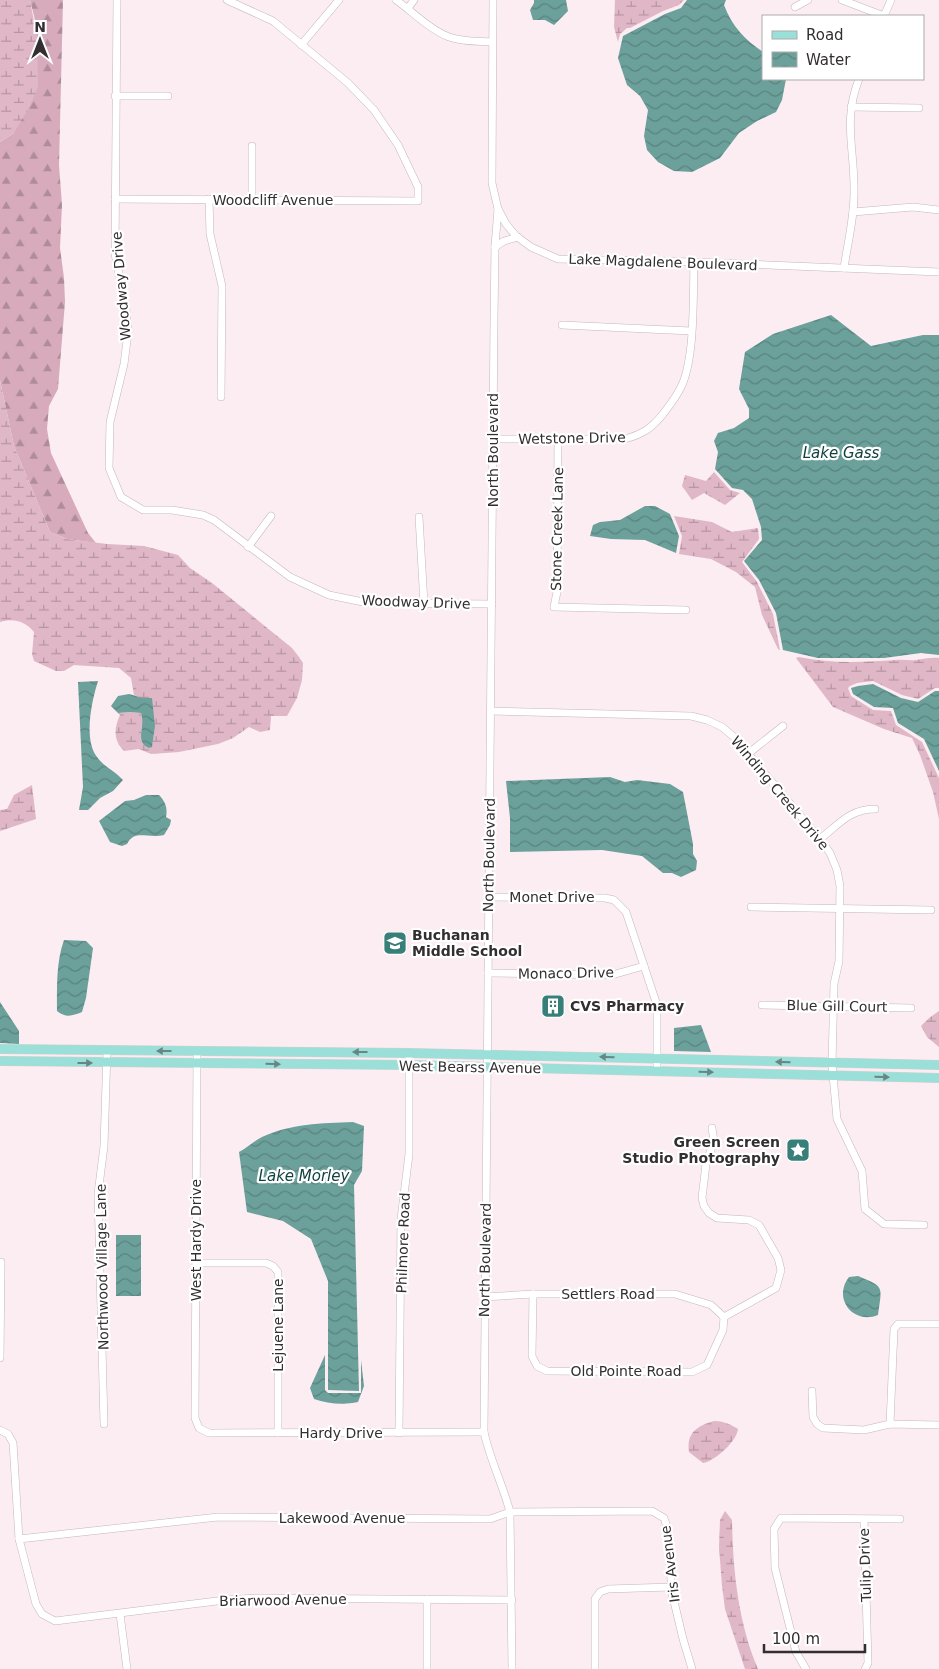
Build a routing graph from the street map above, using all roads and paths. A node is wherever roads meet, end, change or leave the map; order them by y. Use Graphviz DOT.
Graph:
graph roads {
  1 [pos="117,0"];
  2 [pos="227,0"];
  3 [pos="339,0"];
  4 [pos="396,0"];
  5 [pos="414,0"];
  6 [pos="492,0"];
  7 [pos="808,0"];
  8 [pos="842,0"];
  9 [pos="891,0"];
  10 [pos="795,6"];
  11 [pos="408,8"];
  12 [pos="881,15"];
  13 [pos="884,15"];
  14 [pos="492,42"];
  15 [pos="301,45"];
  16 [pos="859,80"];
  17 [pos="115,96"];
  18 [pos="168,96"];
  19 [pos="851,107"];
  20 [pos="919,108"];
  21 [pos="252,146"];
  22 [pos="115,199"];
  23 [pos="209,199"];
  24 [pos="252,200"];
  25 [pos="498,209"];
  26 [pos="939,210"];
  27 [pos="852,212"];
  28 [pos="518,238"];
  29 [pos="495,247"];
  30 [pos="694,262"];
  31 [pos="844,268"];
  32 [pos="939,272"];
  33 [pos="562,325"];
  34 [pos="691,331"];
  35 [pos="221,397"];
  36 [pos="493,439"];
  37 [pos="558,439"];
  38 [pos="272,516"];
  39 [pos="419,517"];
  40 [pos="248,547"];
  41 [pos="424,604"];
  42 [pos="492,604"];
  43 [pos="686,610"];
  44 [pos="491,711"];
  45 [pos="783,726"];
  46 [pos="749,753"];
  47 [pos="875,809"];
  48 [pos="820,839"];
  49 [pos="488,897"];
  50 [pos="751,907"];
  51 [pos="840,909"];
  52 [pos="931,910"];
  53 [pos="644,966"];
  54 [pos="488,973"];
  55 [pos="762,1005"];
  56 [pos="833,1007"];
  57 [pos="911,1008"];
  58 [pos="0,1049"];
  59 [pos="36,1050"];
  60 [pos="107,1051"];
  61 [pos="197,1052"];
  62 [pos="291,1052"];
  63 [pos="409,1053"];
  64 [pos="488,1055"];
  65 [pos="656,1057"];
  66 [pos="0,1061"];
  67 [pos="36,1063"];
  68 [pos="107,1063"];
  69 [pos="197,1064"];
  70 [pos="291,1064"];
  71 [pos="832,1064"];
  72 [pos="409,1065"];
  73 [pos="939,1065"];
  74 [pos="488,1067"];
  75 [pos="657,1070"];
  76 [pos="833,1076"];
  77 [pos="939,1078"];
  78 [pos="712,1128"];
  79 [pos="924,1225"];
  80 [pos="1,1262"];
  81 [pos="196,1263"];
  82 [pos="533,1294"];
  83 [pos="484,1297"];
  84 [pos="724,1317"];
  85 [pos="939,1324"];
  86 [pos="0,1358"];
  87 [pos="812,1391"];
  88 [pos="104,1424"];
  89 [pos="890,1424"];
  90 [pos="939,1424"];
  91 [pos="199,1428"];
  92 [pos="0,1430"];
  93 [pos="484,1432"];
  94 [pos="278,1433"];
  95 [pos="399,1433"];
  96 [pos="510,1512"];
  97 [pos="664,1518"];
  98 [pos="900,1519"];
  99 [pos="864,1520"];
  100 [pos="19,1539"];
  101 [pos="671,1587"];
  102 [pos="427,1599"];
  103 [pos="512,1600"];
  104 [pos="120,1614"];
  105 [pos="127,1669"];
  106 [pos="427,1669"];
  107 [pos="512,1669"];
  108 [pos="595,1669"];
  109 [pos="692,1669"];
  110 [pos="806,1669"];
  111 [pos="865,1669"];
  1 -- 17 [label="street, Woodway Drive"];
  2 -- 15 [label="street"];
  3 -- 15 [label="street"];
  4 -- 11 [label="street"];
  5 -- 11 [label="street"];
  6 -- 14 [label="street, Lake Magdalene Boulevard"];
  7 -- 10 [label="street"];
  8 -- 12 [label="street"];
  9 -- 13 [label="street"];
  11 -- 14 [label="street"];
  14 -- 25 [label="street, Lake Magdalene Boulevard"];
  15 -- 24 [label="street, Woodcliff Avenue"];
  16 -- 19 [label="street"];
  17 -- 18 [label="street"];
  17 -- 22 [label="street, Woodway Drive"];
  19 -- 20 [label="street"];
  19 -- 27 [label="street"];
  21 -- 24 [label="street"];
  22 -- 23 [label="street, Woodcliff Avenue"];
  22 -- 40 [label="street, Woodway Drive"];
  23 -- 24 [label="street, Woodcliff Avenue"];
  23 -- 35 [label="street"];
  25 -- 28 [label="street, Lake Magdalene Boulevard"];
  25 -- 29 [label="street, North Boulevard"];
  26 -- 27 [label="street"];
  27 -- 31 [label="street"];
  28 -- 29 [label="street"];
  28 -- 30 [label="street, Lake Magdalene Boulevard"];
  29 -- 36 [label="street, North Boulevard"];
  30 -- 31 [label="street, Lake Magdalene Boulevard"];
  30 -- 34 [label="street, Wetstone Drive"];
  31 -- 32 [label="street, Lake Magdalene Boulevard"];
  33 -- 34 [label="street"];
  34 -- 37 [label="street, Wetstone Drive"];
  36 -- 37 [label="street, Wetstone Drive"];
  36 -- 42 [label="street, North Boulevard"];
  37 -- 43 [label="street, Stone Creek Lane"];
  38 -- 40 [label="street"];
  39 -- 41 [label="street"];
  40 -- 41 [label="street, Woodway Drive"];
  41 -- 42 [label="street, Woodway Drive"];
  42 -- 44 [label="street, North Boulevard"];
  44 -- 46 [label="street, Winding Creek Drive"];
  44 -- 49 [label="street, North Boulevard"];
  45 -- 46 [label="street"];
  46 -- 48 [label="street, Winding Creek Drive"];
  47 -- 48 [label="street"];
  48 -- 51 [label="street, Winding Creek Drive"];
  49 -- 53 [label="street, Monet Drive"];
  49 -- 54 [label="street, North Boulevard"];
  50 -- 51 [label="street"];
  51 -- 52 [label="street"];
  51 -- 56 [label="street, Winding Creek Drive"];
  53 -- 54 [label="street, Monaco Drive"];
  53 -- 65 [label="street, Monet Drive"];
  54 -- 64 [label="street, North Boulevard"];
  55 -- 56 [label="street, Blue Gill Court"];
  56 -- 57 [label="street, Blue Gill Court"];
  56 -- 71 [label="street, Winding Creek Drive"];
  58 -- 59 [label="main road, West Bearss Avenue"];
  59 -- 60 [label="main road, West Bearss Avenue"];
  59 -- 67 [label="street"];
  61 -- 60 [label="main road, West Bearss Avenue, one-way"];
  60 -- 68 [label="street, Northwood Village Lane"];
  61 -- 62 [label="main road, West Bearss Avenue"];
  61 -- 69 [label="street, West Hardy Drive"];
  63 -- 62 [label="main road, West Bearss Avenue, one-way"];
  62 -- 70 [label="street"];
  63 -- 64 [label="main road, West Bearss Avenue"];
  63 -- 72 [label="street, Philmore Road"];
  65 -- 64 [label="main road, West Bearss Avenue, one-way"];
  64 -- 74 [label="street, North Boulevard"];
  71 -- 65 [label="main road, West Bearss Avenue, one-way"];
  65 -- 75 [label="street, Monet Drive"];
  66 -- 67 [label="main road, West Bearss Avenue"];
  67 -- 68 [label="main road, West Bearss Avenue, one-way"];
  68 -- 69 [label="main road, West Bearss Avenue"];
  68 -- 88 [label="street, Northwood Village Lane"];
  69 -- 70 [label="main road, West Bearss Avenue, one-way"];
  69 -- 81 [label="street, West Hardy Drive"];
  70 -- 72 [label="main road, West Bearss Avenue"];
  71 -- 73 [label="main road, West Bearss Avenue"];
  71 -- 76 [label="street, Winding Creek Drive"];
  72 -- 74 [label="main road, West Bearss Avenue"];
  72 -- 95 [label="street, Philmore Road"];
  74 -- 75 [label="main road, West Bearss Avenue"];
  74 -- 83 [label="street, North Boulevard"];
  75 -- 76 [label="main road, West Bearss Avenue, one-way"];
  76 -- 77 [label="main road, West Bearss Avenue, one-way"];
  76 -- 79 [label="street, Winding Creek Drive"];
  78 -- 84 [label="street"];
  80 -- 86 [label="street"];
  81 -- 91 [label="street, West Hardy Drive"];
  81 -- 94 [label="street, Lejuene Lane"];
  82 -- 83 [label="street, Settlers Road"];
  82 -- 84 [label="street, Settlers Road"];
  82 -- 84 [label="street, Old Pointe Road"];
  83 -- 93 [label="street, North Boulevard"];
  85 -- 89 [label="street"];
  87 -- 89 [label="street"];
  89 -- 90 [label="street"];
  91 -- 94 [label="street, Hardy Drive"];
  92 -- 100 [label="street"];
  93 -- 95 [label="street, Hardy Drive"];
  93 -- 96 [label="street, North Boulevard"];
  94 -- 95 [label="street, Hardy Drive"];
  96 -- 97 [label="street, Lakewood Avenue"];
  96 -- 100 [label="street, Lakewood Avenue"];
  96 -- 103 [label="street, North Boulevard"];
  97 -- 101 [label="street, Iris Avenue"];
  98 -- 99 [label="street"];
  99 -- 110 [label="street"];
  99 -- 111 [label="street, Tulip Drive"];
  100 -- 104 [label="street, Briarwood Avenue"];
  101 -- 108 [label="street"];
  101 -- 109 [label="street, Iris Avenue"];
  102 -- 103 [label="street, Briarwood Avenue"];
  102 -- 104 [label="street, Briarwood Avenue"];
  102 -- 106 [label="street"];
  103 -- 107 [label="street, North Boulevard"];
  104 -- 105 [label="street"];
}
